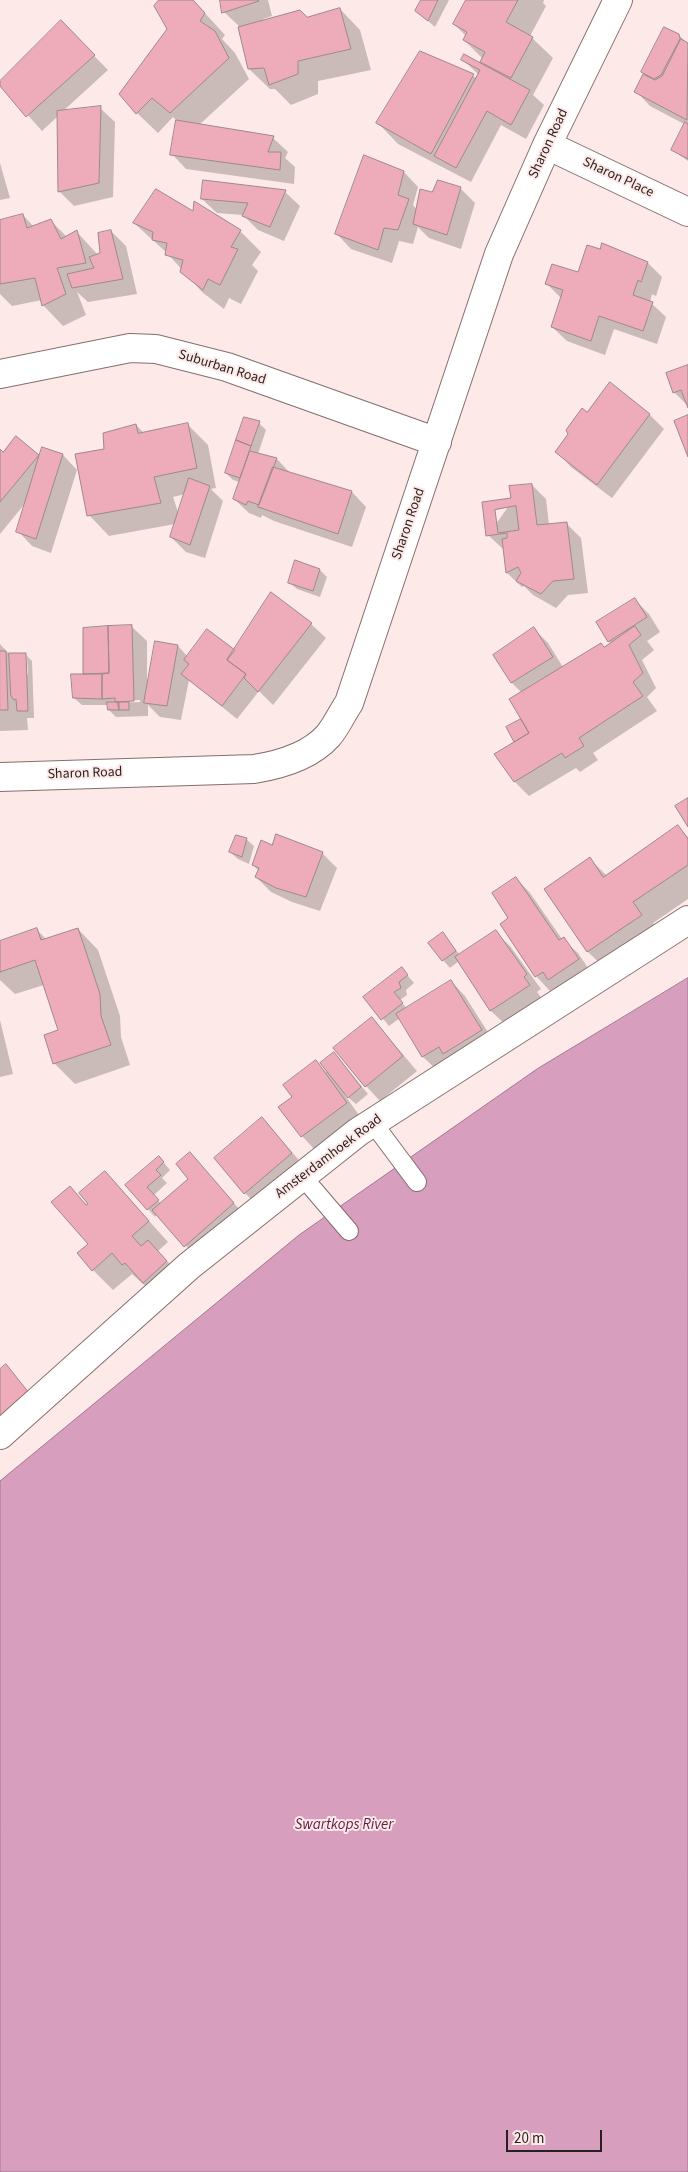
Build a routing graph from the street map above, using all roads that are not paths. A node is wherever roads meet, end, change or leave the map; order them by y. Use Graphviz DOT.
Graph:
graph roads {
  1 [pos="618,0"];
  2 [pos="547,145"];
  3 [pos="688,212"];
  4 [pos="0,374"];
  5 [pos="437,442"];
  6 [pos="0,777"];
  7 [pos="688,920"];
  8 [pos="373,1123"];
  9 [pos="302,1176"];
  10 [pos="417,1182"];
  11 [pos="348,1231"];
  12 [pos="0,1435"];
  1 -- 2 [label="street, Sharon Road"];
  2 -- 3 [label="street, Sharon Place"];
  2 -- 5 [label="street, Sharon Road"];
  4 -- 5 [label="street, Suburban Road"];
  5 -- 6 [label="street, Sharon Road"];
  7 -- 8 [label="street, Amsterdamhoek Road"];
  8 -- 9 [label="street, Amsterdamhoek Road"];
  8 -- 10 [label="lane"];
  9 -- 11 [label="lane"];
  9 -- 12 [label="street, Amsterdamhoek Road"];
}
